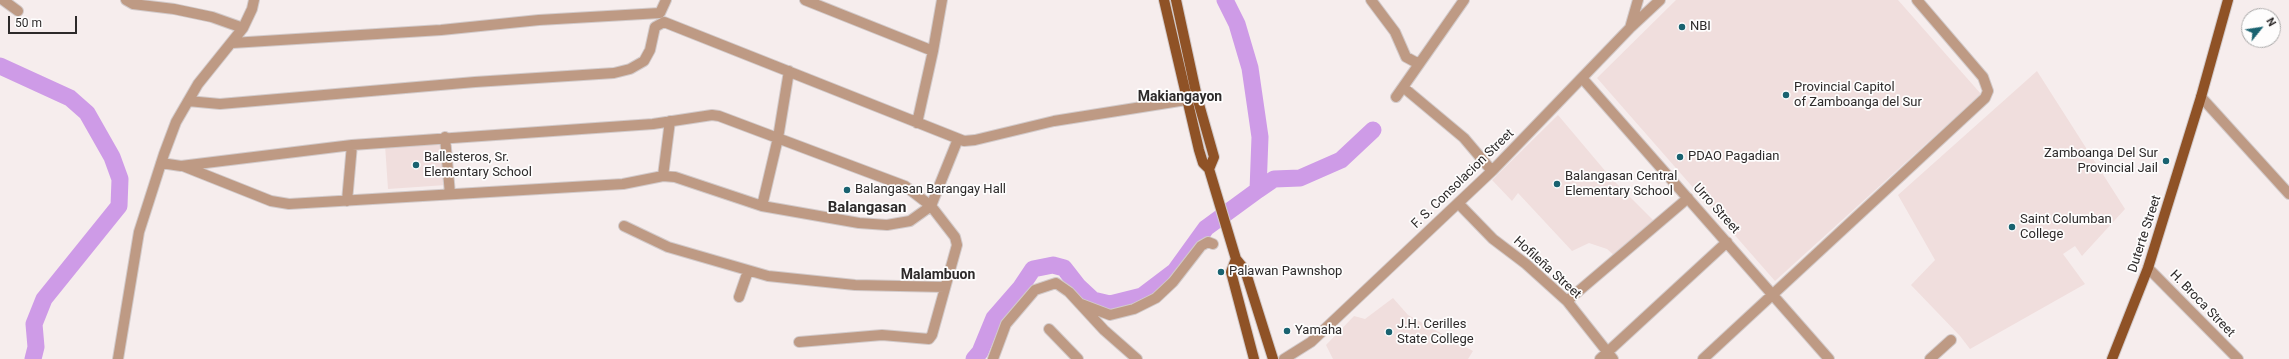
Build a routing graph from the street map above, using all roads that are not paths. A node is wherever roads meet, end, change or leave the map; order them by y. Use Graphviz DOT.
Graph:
graph roads {
  1 [pos="3,0"];
  2 [pos="126,0"];
  3 [pos="254,0"];
  4 [pos="666,0"];
  5 [pos="805,0"];
  6 [pos="942,0"];
  7 [pos="1176,0"];
  8 [pos="1371,0"];
  9 [pos="1464,0"];
  10 [pos="1638,0"];
  11 [pos="1660,0"];
  12 [pos="1917,0"];
  13 [pos="2228,0"];
  14 [pos="1164,1"];
  15 [pos="175,4"];
  16 [pos="18,10"];
  17 [pos="662,17"];
  18 [pos="243,28"];
  19 [pos="1630,28"];
  20 [pos="232,43"];
  21 [pos="933,51"];
  22 [pos="1419,64"];
  23 [pos="789,71"];
  24 [pos="1582,78"];
  25 [pos="1403,87"];
  26 [pos="1197,97"];
  27 [pos="1396,97"];
  28 [pos="2201,97"];
  29 [pos="1186,100"];
  30 [pos="188,101"];
  31 [pos="670,121"];
  32 [pos="917,123"];
  33 [pos="445,137"];
  34 [pos="778,138"];
  35 [pos="958,139"];
  36 [pos="352,145"];
  37 [pos="161,163"];
  38 [pos="181,166"];
  39 [pos="1209,169"];
  40 [pos="1492,171"];
  41 [pos="663,176"];
  42 [pos="450,194"];
  43 [pos="2289,194"];
  44 [pos="1688,198"];
  45 [pos="347,201"];
  46 [pos="1458,203"];
  47 [pos="762,206"];
  48 [pos="931,206"];
  49 [pos="624,226"];
  50 [pos="1727,242"];
  51 [pos="1213,244"];
  52 [pos="1236,259"];
  53 [pos="2148,268"];
  54 [pos="748,271"];
  55 [pos="945,287"];
  56 [pos="1773,295"];
  57 [pos="739,296"];
  58 [pos="1567,301"];
  59 [pos="1077,303"];
  60 [pos="1049,329"];
  61 [pos="1950,340"];
  62 [pos="799,342"];
  63 [pos="1607,357"];
  64 [pos="118,359"];
  65 [pos="993,359"];
  66 [pos="1078,359"];
  67 [pos="1137,359"];
  68 [pos="1254,359"];
  69 [pos="1273,359"];
  70 [pos="1284,359"];
  71 [pos="1703,359"];
  72 [pos="1829,359"];
  73 [pos="1930,359"];
  74 [pos="2112,359"];
  75 [pos="2238,359"];
  1 -- 16 [label="street"];
  2 -- 15 [label="street"];
  3 -- 18 [label="street"];
  4 -- 17 [label="street"];
  5 -- 21 [label="street"];
  6 -- 21 [label="street"];
  7 -- 14 [label="main road"];
  7 -- 26 [label="main road"];
  8 -- 22 [label="street"];
  9 -- 22 [label="street"];
  10 -- 19 [label="street, F. S. Consolacion Street"];
  11 -- 19 [label="street"];
  12 -- 56 [label="street"];
  13 -- 28 [label="main road, Duterte Street"];
  14 -- 29 [label="main road"];
  15 -- 18 [label="street"];
  17 -- 20 [label="street"];
  17 -- 23 [label="street"];
  17 -- 30 [label="street"];
  18 -- 20 [label="street"];
  19 -- 24 [label="street, F. S. Consolacion Street"];
  20 -- 30 [label="street"];
  21 -- 32 [label="street"];
  22 -- 25 [label="street"];
  23 -- 32 [label="street"];
  23 -- 34 [label="street"];
  24 -- 40 [label="street, F. S. Consolacion Street"];
  24 -- 44 [label="street, Urro Street"];
  25 -- 27 [label="street"];
  25 -- 40 [label="street"];
  26 -- 29 [label="street"];
  26 -- 39 [label="main road"];
  28 -- 43 [label="street"];
  28 -- 53 [label="main road, Duterte Street"];
  29 -- 35 [label="street"];
  29 -- 39 [label="main road"];
  30 -- 37 [label="street"];
  31 -- 33 [label="street"];
  31 -- 34 [label="street"];
  31 -- 41 [label="street"];
  32 -- 35 [label="street"];
  33 -- 36 [label="street"];
  33 -- 42 [label="street"];
  34 -- 47 [label="street"];
  34 -- 48 [label="street"];
  35 -- 48 [label="street"];
  36 -- 38 [label="street"];
  36 -- 45 [label="street"];
  37 -- 38 [label="street"];
  37 -- 64 [label="street"];
  38 -- 45 [label="street"];
  39 -- 52 [label="main road"];
  40 -- 46 [label="street, F. S. Consolacion Street"];
  41 -- 42 [label="street"];
  41 -- 47 [label="street"];
  42 -- 45 [label="street"];
  44 -- 50 [label="street, Urro Street"];
  44 -- 58 [label="street"];
  46 -- 58 [label="street, Hofileña Street"];
  46 -- 70 [label="street, F. S. Consolacion Street"];
  47 -- 48 [label="street"];
  48 -- 55 [label="street"];
  49 -- 54 [label="street"];
  50 -- 56 [label="street, Urro Street"];
  50 -- 63 [label="street"];
  51 -- 59 [label="street"];
  52 -- 68 [label="main road"];
  52 -- 69 [label="main road"];
  53 -- 74 [label="main road, Duterte Street"];
  53 -- 75 [label="street, H. Broca Street"];
  54 -- 55 [label="street"];
  54 -- 57 [label="street"];
  55 -- 62 [label="street"];
  56 -- 71 [label="street"];
  56 -- 72 [label="street, Urro Street"];
  58 -- 63 [label="street, Hofileña Street"];
  59 -- 65 [label="street"];
  59 -- 67 [label="street"];
  60 -- 66 [label="street"];
  61 -- 73 [label="street"];
}
